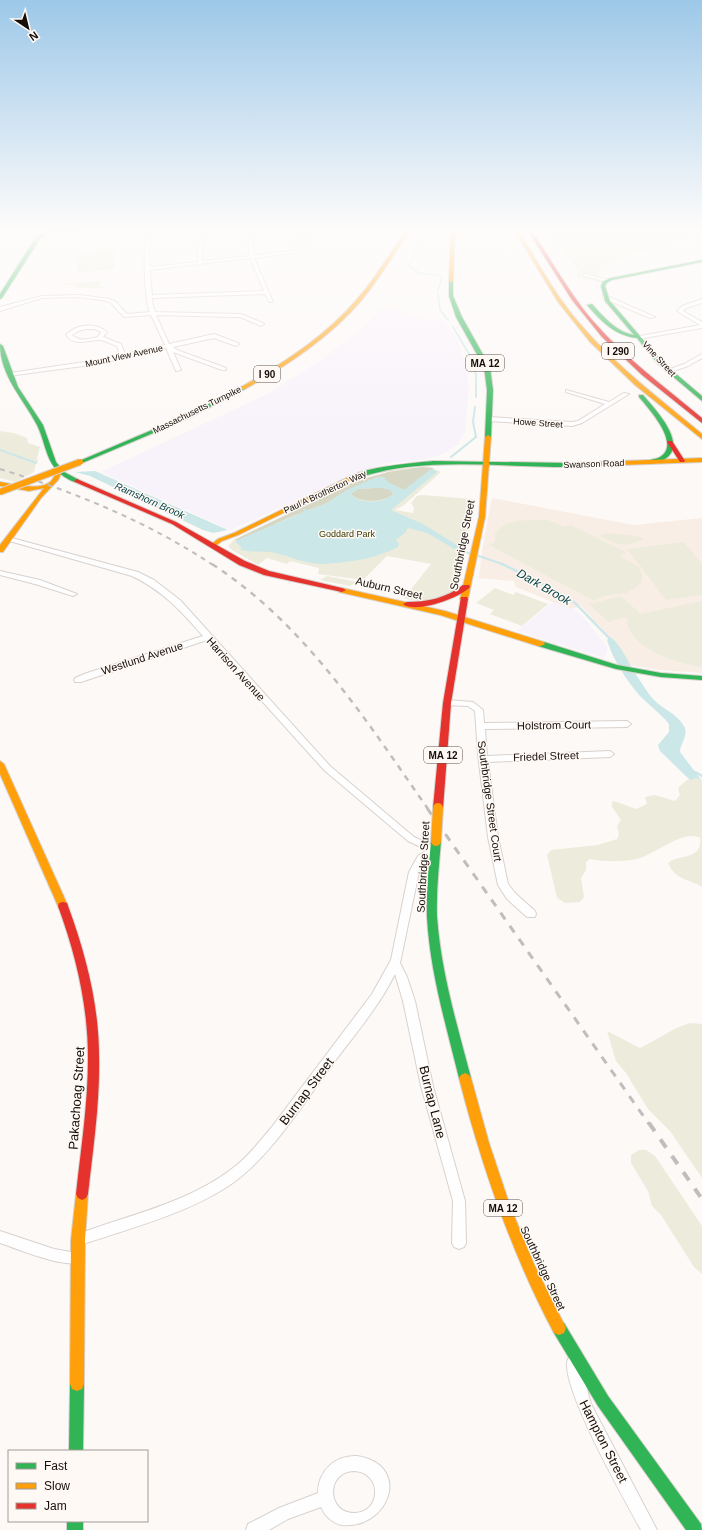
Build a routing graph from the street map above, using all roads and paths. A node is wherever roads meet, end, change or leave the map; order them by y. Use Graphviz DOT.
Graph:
graph roads {
  1 [pos="33,299"];
  2 [pos="104,299"];
  3 [pos="149,299"];
  4 [pos="347,299"];
  5 [pos="359,299"];
  6 [pos="452,299"];
  7 [pos="560,299"];
  8 [pos="575,299"];
  9 [pos="583,299"];
  10 [pos="608,299"];
  11 [pos="613,299"];
  12 [pos="702,301"];
  13 [pos="0,308"];
  14 [pos="153,314"];
  15 [pos="652,317"];
  16 [pos="261,324"];
  17 [pos="702,325"];
  18 [pos="638,337"];
  19 [pos="100,338"];
  20 [pos="236,344"];
  21 [pos="0,346"];
  22 [pos="168,346"];
  23 [pos="123,356"];
  24 [pos="702,356"];
  25 [pos="615,363"];
  26 [pos="224,369"];
  27 [pos="178,370"];
  28 [pos="668,371"];
  29 [pos="10,375"];
  30 [pos="568,392"];
  31 [pos="626,394"];
  32 [pos="702,399"];
  33 [pos="610,404"];
  34 [pos="489,420"];
  35 [pos="702,421"];
  36 [pos="702,437"];
  37 [pos="670,442"];
  38 [pos="77,458"];
  39 [pos="702,460"];
  40 [pos="682,461"];
  41 [pos="650,462"];
  42 [pos="487,463"];
  43 [pos="60,470"];
  44 [pos="0,483"];
  45 [pos="84,484"];
  46 [pos="49,485"];
  47 [pos="22,489"];
  48 [pos="0,492"];
  49 [pos="35,502"];
  50 [pos="8,539"];
  51 [pos="214,545"];
  52 [pos="0,550"];
  53 [pos="0,573"];
  54 [pos="466,587"];
  55 [pos="73,594"];
  56 [pos="407,604"];
  57 [pos="460,619"];
  58 [pos="207,637"];
  59 [pos="702,678"];
  60 [pos="78,680"];
  61 [pos="447,702"];
  62 [pos="627,724"];
  63 [pos="481,726"];
  64 [pos="610,754"];
  65 [pos="483,759"];
  66 [pos="0,764"];
  67 [pos="435,846"];
  68 [pos="531,914"];
  69 [pos="395,963"];
  70 [pos="0,1237"];
  71 [pos="78,1240"];
  72 [pos="459,1243"];
  73 [pos="77,1258"];
  74 [pos="571,1349"];
  75 [pos="76,1450"];
  76 [pos="327,1497"];
  77 [pos="254,1530"];
  78 [pos="649,1530"];
  79 [pos="695,1530"];
  1 -- 13 [label="street"];
  2 -- 14 [label="street"];
  3 -- 14 [label="street"];
  4 -- 38 [label="main road, Massachusetts Turnpike / I 90"];
  5 -- 38 [label="main road, Massachusetts Turnpike / I 90"];
  6 -- 34 [label="main road, Southbridge Street / MA 12"];
  7 -- 25 [label="main road, I 290"];
  8 -- 35 [label="main road, I 290"];
  9 -- 18 [label="main road"];
  10 -- 18 [label="main road, Vine Street"];
  11 -- 15 [label="street"];
  12 -- 17 [label="street"];
  14 -- 16 [label="street"];
  14 -- 22 [label="street"];
  17 -- 18 [label="street"];
  18 -- 28 [label="main road, Vine Street"];
  19 -- 19 [label="street"];
  19 -- 23 [label="street"];
  20 -- 22 [label="street, Mount View Avenue"];
  21 -- 29 [label="main road"];
  22 -- 23 [label="street, Mount View Avenue"];
  22 -- 26 [label="street"];
  22 -- 27 [label="street"];
  23 -- 29 [label="street, Mount View Avenue"];
  24 -- 28 [label="street"];
  25 -- 36 [label="main road, I 290"];
  25 -- 37 [label="main road"];
  28 -- 32 [label="main road, Vine Street"];
  29 -- 43 [label="main road"];
  30 -- 33 [label="street"];
  31 -- 33 [label="street, Howe Street"];
  33 -- 34 [label="street, Howe Street"];
  34 -- 42 [label="main road, Southbridge Street / MA 12"];
  37 -- 40 [label="main road"];
  37 -- 41 [label="main road"];
  38 -- 44 [label="main road, Massachusetts Turnpike / I 90"];
  38 -- 48 [label="main road, Massachusetts Turnpike / I 90, bridge"];
  39 -- 40 [label="main road, Swanson Road"];
  40 -- 41 [label="main road, Swanson Road"];
  41 -- 42 [label="main road, Swanson Road"];
  42 -- 51 [label="main road, Paul A Brotherton Way"];
  42 -- 54 [label="main road, Southbridge Street / MA 12"];
  43 -- 45 [label="main road"];
  43 -- 46 [label="main road"];
  44 -- 47 [label="main road"];
  45 -- 46 [label="main road"];
  45 -- 51 [label="main road, Auburn Street"];
  46 -- 47 [label="main road"];
  46 -- 49 [label="main road"];
  47 -- 49 [label="main road"];
  49 -- 50 [label="main road"];
  50 -- 52 [label="main road"];
  50 -- 58 [label="street, Harrison Avenue"];
  51 -- 56 [label="main road, Auburn Street"];
  53 -- 55 [label="street"];
  54 -- 56 [label="main road"];
  54 -- 57 [label="main road, Southbridge Street / MA 12"];
  56 -- 57 [label="main road, Auburn Street"];
  57 -- 59 [label="main road, Auburn Street"];
  57 -- 61 [label="main road, Southbridge Street / MA 12"];
  58 -- 60 [label="street, Westlund Avenue"];
  58 -- 67 [label="street, Harrison Avenue"];
  61 -- 63 [label="street, Southbridge Street Court"];
  61 -- 67 [label="main road, Southbridge Street / MA 12, bridge"];
  62 -- 63 [label="street, Holstrom Court"];
  63 -- 65 [label="street, Southbridge Street Court"];
  64 -- 65 [label="street, Friedel Street"];
  65 -- 68 [label="street, Southbridge Street Court"];
  66 -- 71 [label="main road, Pakachoag Street"];
  67 -- 69 [label="street, Burnap Street"];
  67 -- 74 [label="main road, Southbridge Street / MA 12"];
  69 -- 71 [label="street, Burnap Street"];
  69 -- 72 [label="street, Burnap Lane"];
  70 -- 73 [label="street"];
  71 -- 73 [label="main road, Pakachoag Street"];
  73 -- 75 [label="main road, Pakachoag Street"];
  74 -- 78 [label="street, Hampton Street"];
  74 -- 79 [label="main road, Southbridge Street / MA 12"];
  76 -- 77 [label="street"];
}
